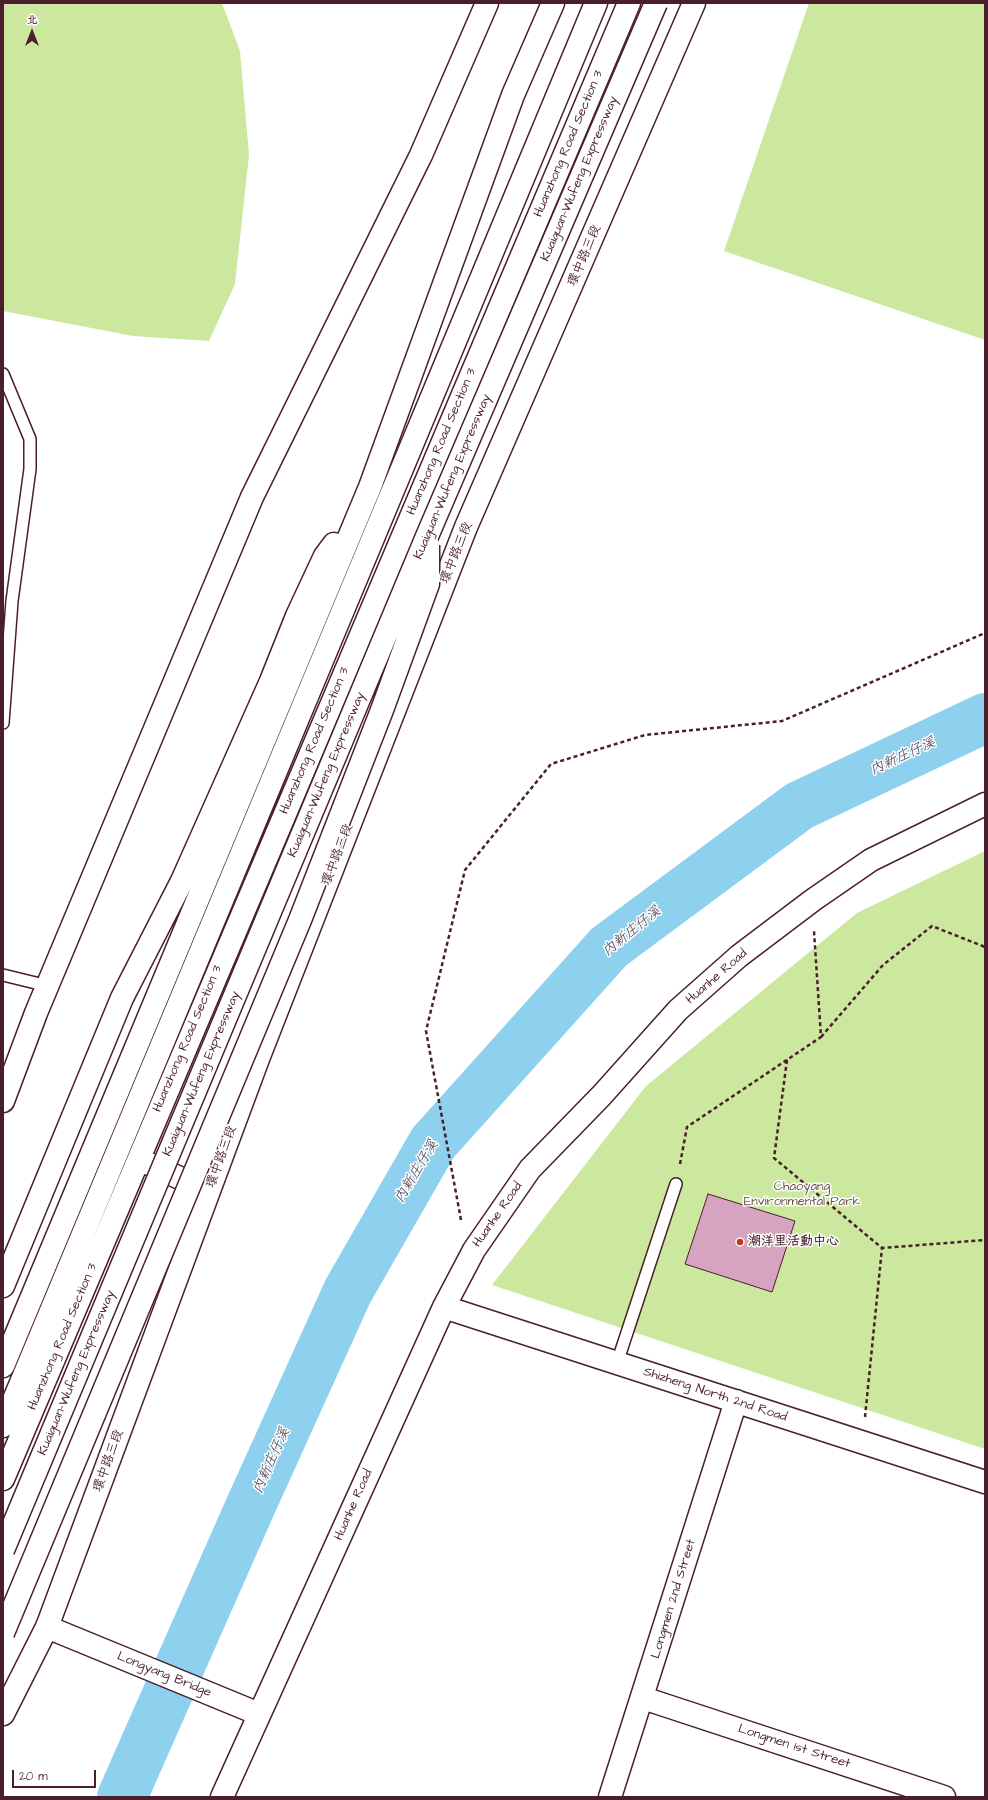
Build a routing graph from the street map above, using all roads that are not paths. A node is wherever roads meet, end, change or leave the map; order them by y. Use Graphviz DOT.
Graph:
graph roads {
  1 [pos="487,3"];
  2 [pos="553,3"];
  3 [pos="596,3"];
  4 [pos="628,3"];
  5 [pos="656,3"];
  6 [pos="694,3"];
  7 [pos="3,374"];
  8 [pos="370,487"];
  9 [pos="428,534"];
  10 [pos="3,723"];
  11 [pos="985,804"];
  12 [pos="3,975"];
  13 [pos="48,986"];
  14 [pos="3,1101"];
  15 [pos="138,1159"];
  16 [pos="676,1184"];
  17 [pos="209,1191"];
  18 [pos="3,1286"];
  19 [pos="444,1307"];
  20 [pos="617,1363"];
  21 [pos="3,1366"];
  22 [pos="736,1401"];
  23 [pos="3,1426"];
  24 [pos="3,1479"];
  25 [pos="985,1482"];
  26 [pos="3,1550"];
  27 [pos="46,1627"];
  28 [pos="3,1633"];
  29 [pos="643,1698"];
  30 [pos="3,1714"];
  31 [pos="260,1714"];
  32 [pos="222,1797"];
  33 [pos="610,1797"];
  34 [pos="944,1797"];
  1 -- 13 [label="main road"];
  2 -- 8 [label="main road"];
  3 -- 23 [label="main road, Huanzhong Road Section 3"];
  4 -- 15 [label="main road, Huanzhong Road Section 3"];
  5 -- 9 [label="main road, Kuaiguan-Wufeng Expressway, bridge"];
  6 -- 17 [label="main road, 環中路三段"];
  7 -- 10 [label="lane"];
  8 -- 18 [label="main road"];
  8 -- 21 [label="main road"];
  9 -- 26 [label="main road, Kuaiguan-Wufeng Expressway, bridge"];
  9 -- 28 [label="main road, bridge"];
  11 -- 19 [label="main road, Huanhe Road"];
  12 -- 13 [label="lane"];
  13 -- 14 [label="main road"];
  15 -- 17 [label="main road"];
  15 -- 24 [label="main road, Huanzhong Road Section 3"];
  16 -- 20 [label="lane"];
  17 -- 27 [label="main road, 環中路三段"];
  19 -- 20 [label="main road, Shizheng North 2nd Road"];
  19 -- 31 [label="main road, Huanhe Road"];
  20 -- 22 [label="main road, Shizheng North 2nd Road"];
  22 -- 25 [label="main road, Shizheng North 2nd Road"];
  22 -- 29 [label="main road, Longmen 2nd Street"];
  27 -- 30 [label="main road, 環中路三段"];
  27 -- 31 [label="main road, Longyang Bridge"];
  29 -- 33 [label="main road, Longmen 2nd Street"];
  29 -- 34 [label="main road, Longmen 1st Street"];
  31 -- 32 [label="main road, Huanhe Road"];
}
